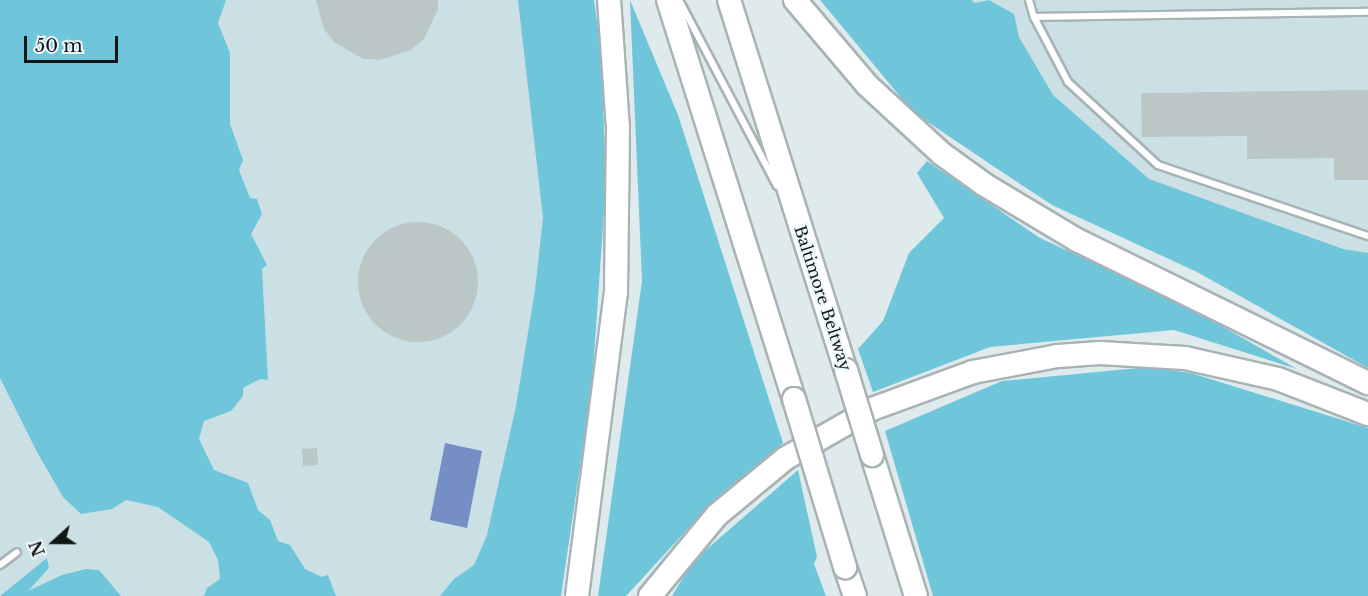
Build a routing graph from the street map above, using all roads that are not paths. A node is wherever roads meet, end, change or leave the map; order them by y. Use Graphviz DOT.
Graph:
graph roads {
  1 [pos="609,0"];
  2 [pos="668,0"];
  3 [pos="679,0"];
  4 [pos="729,0"];
  5 [pos="795,0"];
  6 [pos="1029,0"];
  7 [pos="1368,12"];
  8 [pos="1034,17"];
  9 [pos="802,234"];
  10 [pos="1368,236"];
  11 [pos="1368,383"];
  12 [pos="1368,414"];
  13 [pos="17,552"];
  14 [pos="0,565"];
  15 [pos="577,596"];
  16 [pos="650,596"];
  17 [pos="855,596"];
  18 [pos="916,596"];
  1 -- 15 [label="highway"];
  2 -- 17 [label="highway, bridge"];
  3 -- 9 [label="lane"];
  4 -- 9 [label="highway, Baltimore Beltway"];
  5 -- 11 [label="highway"];
  6 -- 8 [label="lane"];
  7 -- 8 [label="lane"];
  8 -- 10 [label="lane"];
  9 -- 18 [label="highway, Baltimore Beltway, bridge"];
  12 -- 16 [label="highway"];
  13 -- 14 [label="lane"];
}
